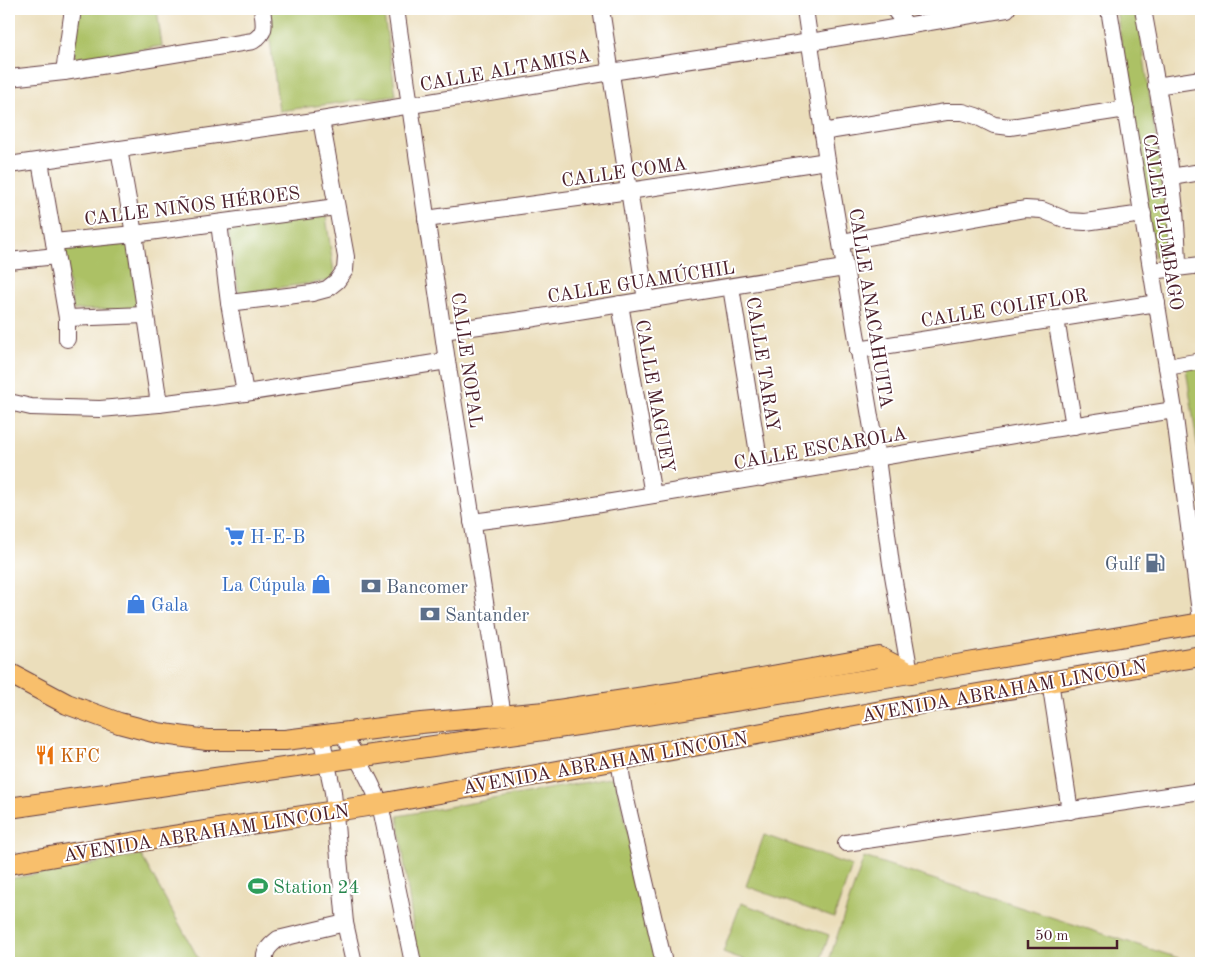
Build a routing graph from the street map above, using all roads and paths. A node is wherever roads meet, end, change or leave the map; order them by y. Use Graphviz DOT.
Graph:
graph roads {
  1 [pos="73,9"];
  2 [pos="262,9"];
  3 [pos="396,9"];
  4 [pos="601,9"];
  5 [pos="805,9"];
  6 [pos="894,9"];
  7 [pos="1007,9"];
  8 [pos="1110,9"];
  9 [pos="1143,9"];
  10 [pos="907,26"];
  11 [pos="810,42"];
  12 [pos="64,72"];
  13 [pos="610,72"];
  14 [pos="9,78"];
  15 [pos="1201,79"];
  16 [pos="1156,86"];
  17 [pos="410,106"];
  18 [pos="1126,109"];
  19 [pos="321,120"];
  20 [pos="822,132"];
  21 [pos="119,149"];
  22 [pos="40,161"];
  23 [pos="827,161"];
  24 [pos="9,165"];
  25 [pos="1201,172"];
  26 [pos="1171,177"];
  27 [pos="629,191"];
  28 [pos="336,207"];
  29 [pos="1143,214"];
  30 [pos="426,219"];
  31 [pos="219,223"];
  32 [pos="134,234"];
  33 [pos="841,242"];
  34 [pos="55,249"];
  35 [pos="9,261"];
  36 [pos="1201,265"];
  37 [pos="844,268"];
  38 [pos="1178,268"];
  39 [pos="1152,271"];
  40 [pos="731,287"];
  41 [pos="646,300"];
  42 [pos="229,303"];
  43 [pos="1157,303"];
  44 [pos="620,304"];
  45 [pos="145,315"];
  46 [pos="67,318"];
  47 [pos="1056,319"];
  48 [pos="443,331"];
  49 [pos="67,339"];
  50 [pos="858,350"];
  51 [pos="447,361"];
  52 [pos="1201,361"];
  53 [pos="1167,367"];
  54 [pos="245,393"];
  55 [pos="9,402"];
  56 [pos="159,404"];
  57 [pos="1174,410"];
  58 [pos="1074,426"];
  59 [pos="877,458"];
  60 [pos="762,478"];
  61 [pos="653,495"];
  62 [pos="472,522"];
  63 [pos="1201,622"];
  64 [pos="1201,656"];
  65 [pos="9,673"];
  66 [pos="910,673"];
  67 [pos="1050,681"];
  68 [pos="711,687"];
  69 [pos="748,698"];
  70 [pos="545,712"];
  71 [pos="503,716"];
  72 [pos="582,724"];
  73 [pos="341,732"];
  74 [pos="321,736"];
  75 [pos="357,757"];
  76 [pos="619,760"];
  77 [pos="326,761"];
  78 [pos="1201,790"];
  79 [pos="380,804"];
  80 [pos="9,808"];
  81 [pos="335,811"];
  82 [pos="1070,811"];
  83 [pos="846,843"];
  84 [pos="9,864"];
  85 [pos="345,923"];
  86 [pos="265,963"];
  87 [pos="354,963"];
  88 [pos="413,963"];
  89 [pos="664,963"];
  1 -- 12 [label="street"];
  2 -- 12 [label="street"];
  3 -- 17 [label="street, CALLE NOPAL"];
  4 -- 13 [label="street, CALLE MAGUEY"];
  5 -- 11 [label="street, CALLE ANACAHUITA"];
  6 -- 10 [label="street"];
  7 -- 10 [label="street, CALLE ALTAMISA"];
  8 -- 18 [label="street, CALLE PLUMBAGO"];
  9 -- 16 [label="street, CALLE PLUMBAGO"];
  10 -- 11 [label="street, CALLE ALTAMISA"];
  11 -- 13 [label="street, CALLE ALTAMISA"];
  11 -- 20 [label="street, CALLE ANACAHUITA"];
  12 -- 14 [label="street"];
  13 -- 17 [label="street, CALLE ALTAMISA"];
  13 -- 27 [label="street, CALLE MAGUEY"];
  15 -- 16 [label="street"];
  16 -- 26 [label="street, CALLE PLUMBAGO"];
  17 -- 19 [label="street, CALLE ALTAMISA"];
  17 -- 30 [label="street, CALLE NOPAL"];
  18 -- 20 [label="street"];
  18 -- 29 [label="street, CALLE PLUMBAGO"];
  19 -- 21 [label="street, CALLE ALTAMISA"];
  19 -- 28 [label="street"];
  20 -- 23 [label="street, CALLE ANACAHUITA"];
  21 -- 22 [label="street, CALLE ALTAMISA"];
  21 -- 32 [label="street"];
  22 -- 24 [label="street, CALLE ALTAMISA"];
  22 -- 34 [label="street"];
  23 -- 27 [label="street, CALLE COMA"];
  23 -- 33 [label="street, CALLE ANACAHUITA"];
  25 -- 26 [label="street"];
  26 -- 38 [label="street, CALLE PLUMBAGO"];
  27 -- 30 [label="street, CALLE COMA"];
  27 -- 41 [label="street, CALLE MAGUEY"];
  28 -- 31 [label="street, CALLE NIÑOS HÉROES"];
  28 -- 42 [label="street"];
  29 -- 33 [label="street"];
  29 -- 39 [label="street, CALLE PLUMBAGO"];
  30 -- 48 [label="street, CALLE NOPAL"];
  31 -- 32 [label="street, CALLE NIÑOS HÉROES"];
  31 -- 42 [label="street"];
  32 -- 34 [label="street, CALLE NIÑOS HÉROES"];
  32 -- 45 [label="street"];
  33 -- 37 [label="street, CALLE ANACAHUITA"];
  34 -- 35 [label="street, CALLE NIÑOS HÉROES"];
  34 -- 46 [label="street"];
  36 -- 38 [label="street"];
  37 -- 40 [label="street, CALLE GUAMÚCHIL"];
  37 -- 50 [label="street, CALLE ANACAHUITA"];
  38 -- 39 [label="street"];
  39 -- 43 [label="street, CALLE PLUMBAGO"];
  40 -- 41 [label="street, CALLE GUAMÚCHIL"];
  40 -- 60 [label="street, CALLE TARAY"];
  41 -- 44 [label="street, CALLE GUAMÚCHIL"];
  42 -- 54 [label="street"];
  43 -- 47 [label="street, CALLE COLIFLOR"];
  43 -- 53 [label="street, CALLE PLUMBAGO"];
  44 -- 48 [label="street, CALLE GUAMÚCHIL"];
  44 -- 61 [label="street, CALLE MAGUEY"];
  45 -- 46 [label="street"];
  45 -- 56 [label="street"];
  46 -- 49 [label="street"];
  47 -- 50 [label="street, CALLE COLIFLOR"];
  47 -- 58 [label="street"];
  48 -- 51 [label="street, CALLE NOPAL"];
  50 -- 59 [label="street, CALLE ANACAHUITA"];
  51 -- 54 [label="street"];
  51 -- 62 [label="street, CALLE NOPAL"];
  52 -- 53 [label="street"];
  53 -- 57 [label="street, CALLE PLUMBAGO"];
  54 -- 56 [label="street"];
  55 -- 56 [label="street"];
  57 -- 58 [label="street, CALLE ESCAROLA"];
  57 -- 63 [label="street, CALLE PLUMBAGO"];
  58 -- 59 [label="street, CALLE ESCAROLA"];
  59 -- 60 [label="street, CALLE ESCAROLA"];
  59 -- 66 [label="street, CALLE ANACAHUITA"];
  60 -- 61 [label="street, CALLE ESCAROLA"];
  61 -- 62 [label="street, CALLE ESCAROLA"];
  62 -- 71 [label="street, CALLE NOPAL"];
  63 -- 66 [label="main road"];
  64 -- 67 [label="main road, AVENIDA ABRAHAM LINCOLN"];
  65 -- 74 [label="main road"];
  66 -- 68 [label="main road"];
  66 -- 69 [label="main road"];
  67 -- 76 [label="main road, AVENIDA ABRAHAM LINCOLN"];
  67 -- 82 [label="street"];
  68 -- 69 [label="main road"];
  68 -- 70 [label="main road"];
  69 -- 72 [label="main road"];
  70 -- 71 [label="main road"];
  70 -- 72 [label="main road"];
  71 -- 73 [label="main road"];
  72 -- 75 [label="main road"];
  73 -- 74 [label="main road"];
  73 -- 75 [label="street"];
  74 -- 77 [label="street"];
  75 -- 77 [label="main road"];
  75 -- 79 [label="street"];
  76 -- 79 [label="main road, AVENIDA ABRAHAM LINCOLN"];
  76 -- 89 [label="street"];
  77 -- 80 [label="main road"];
  77 -- 81 [label="street"];
  78 -- 82 [label="street"];
  79 -- 81 [label="main road, AVENIDA ABRAHAM LINCOLN"];
  79 -- 88 [label="street"];
  81 -- 84 [label="main road, AVENIDA ABRAHAM LINCOLN"];
  81 -- 85 [label="street"];
  82 -- 83 [label="street"];
  85 -- 86 [label="street"];
  85 -- 87 [label="street"];
}
